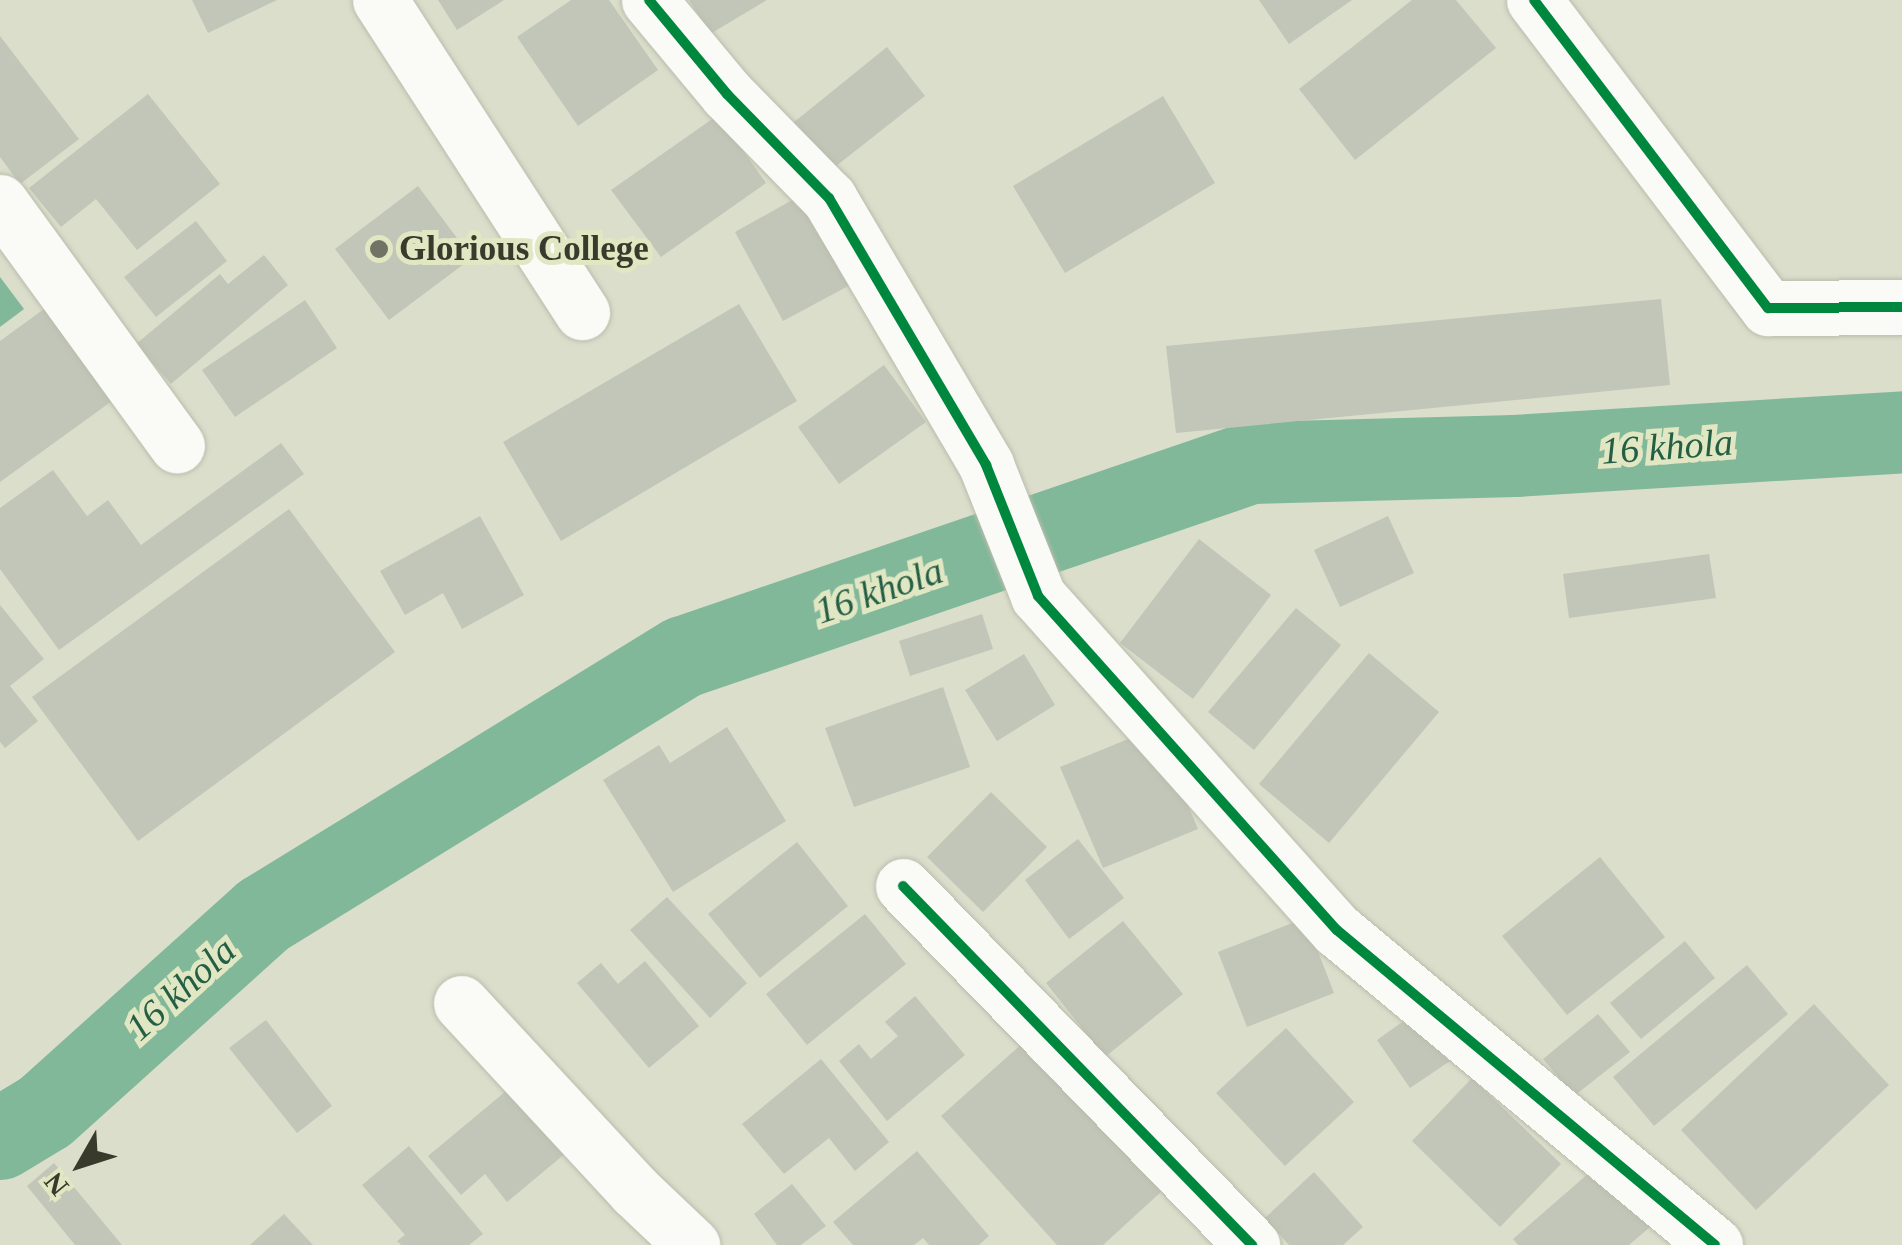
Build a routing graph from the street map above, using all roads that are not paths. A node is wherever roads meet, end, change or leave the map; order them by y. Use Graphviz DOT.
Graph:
graph roads {
  1 [pos="380,0"];
  2 [pos="649,0"];
  3 [pos="1534,0"];
  4 [pos="0,202"];
  5 [pos="1902,306"];
  6 [pos="582,312"];
  7 [pos="177,446"];
  8 [pos="903,886"];
  9 [pos="461,1003"];
  10 [pos="692,1245"];
  11 [pos="1252,1245"];
  12 [pos="1716,1245"];
  1 -- 6 [label="street"];
  2 -- 12 [label="street"];
  3 -- 5 [label="street"];
  4 -- 7 [label="street"];
  8 -- 11 [label="street"];
  9 -- 10 [label="street"];
}
